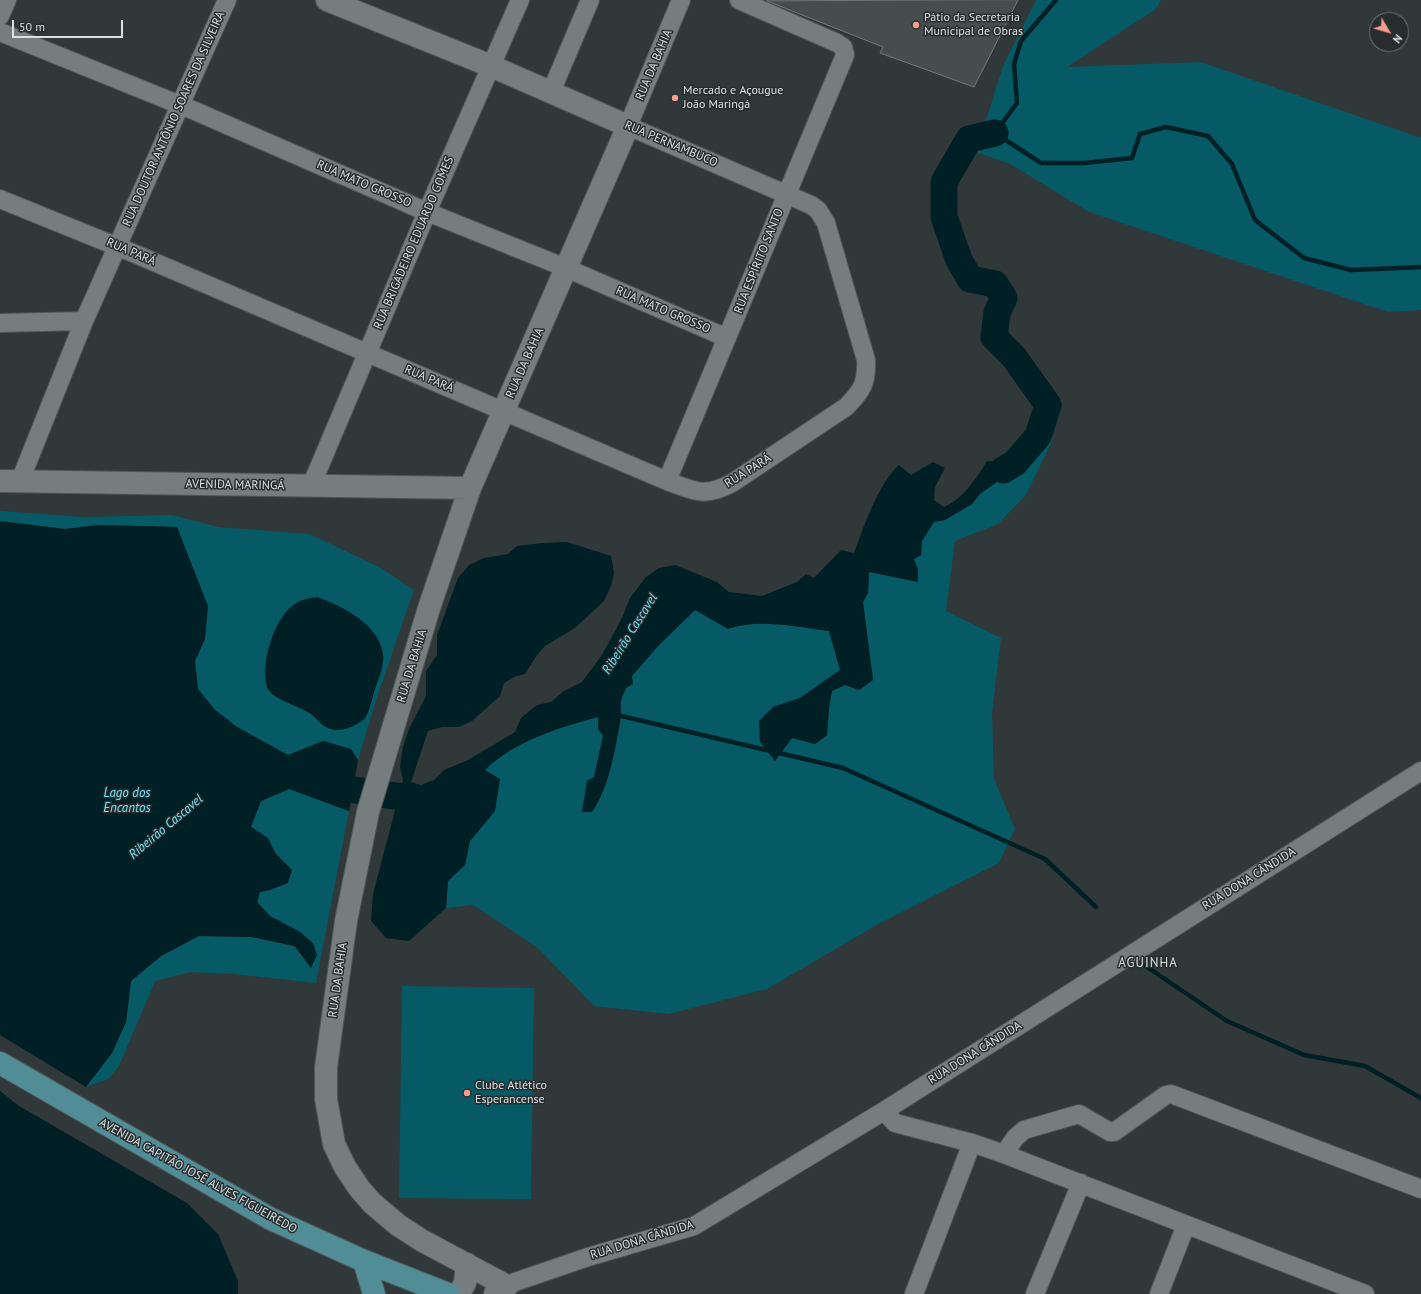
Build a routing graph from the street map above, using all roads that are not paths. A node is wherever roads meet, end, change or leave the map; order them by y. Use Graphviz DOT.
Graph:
graph roads {
  1 [pos="7,0"];
  2 [pos="227,0"];
  3 [pos="327,0"];
  4 [pos="520,0"];
  5 [pos="590,0"];
  6 [pos="682,0"];
  7 [pos="739,0"];
  8 [pos="0,16"];
  9 [pos="0,32"];
  10 [pos="491,66"];
  11 [pos="551,92"];
  12 [pos="181,106"];
  13 [pos="628,126"];
  14 [pos="786,193"];
  15 [pos="0,199"];
  16 [pos="427,212"];
  17 [pos="118,247"];
  18 [pos="566,268"];
  19 [pos="84,322"];
  20 [pos="0,323"];
  21 [pos="728,338"];
  22 [pos="367,354"];
  23 [pos="846,407"];
  24 [pos="504,410"];
  25 [pos="10,481"];
  26 [pos="667,481"];
  27 [pos="311,486"];
  28 [pos="470,488"];
  29 [pos="1421,770"];
  30 [pos="0,1063"];
  31 [pos="884,1111"];
  32 [pos="972,1143"];
  33 [pos="1004,1154"];
  34 [pos="1081,1183"];
  35 [pos="1421,1189"];
  36 [pos="1186,1225"];
  37 [pos="364,1261"];
  38 [pos="466,1264"];
  39 [pos="401,1284"];
  40 [pos="501,1290"];
  41 [pos="374,1294"];
  42 [pos="448,1294"];
  43 [pos="458,1294"];
  44 [pos="914,1294"];
  45 [pos="1036,1294"];
  46 [pos="1159,1294"];
  47 [pos="1365,1294"];
  1 -- 8 [label="street"];
  2 -- 12 [label="street, RUA DOUTOR ANTÔNIO SOARES DA SILVEIRA"];
  3 -- 10 [label="street, RUA PERNAMBUCO"];
  4 -- 10 [label="street, RUA BRIGADEIRO EDUARDO GOMES"];
  5 -- 11 [label="street"];
  6 -- 13 [label="street, RUA DA BAHIA"];
  7 -- 14 [label="street, RUA ESPÍRITO SANTO"];
  9 -- 12 [label="street, RUA MATO GROSSO"];
  10 -- 11 [label="street, RUA PERNAMBUCO"];
  10 -- 16 [label="street, RUA BRIGADEIRO EDUARDO GOMES"];
  11 -- 13 [label="street, RUA PERNAMBUCO"];
  12 -- 16 [label="street, RUA MATO GROSSO"];
  12 -- 17 [label="street, RUA DOUTOR ANTÔNIO SOARES DA SILVEIRA"];
  13 -- 14 [label="street, RUA PERNAMBUCO"];
  13 -- 18 [label="street, RUA DA BAHIA"];
  14 -- 21 [label="street, RUA ESPÍRITO SANTO"];
  14 -- 23 [label="street, RUA PERNAMBUCO"];
  15 -- 17 [label="street, RUA PARÁ"];
  16 -- 18 [label="street, RUA MATO GROSSO"];
  16 -- 22 [label="street, RUA BRIGADEIRO EDUARDO GOMES"];
  17 -- 19 [label="street, RUA DOUTOR ANTÔNIO SOARES DA SILVEIRA"];
  17 -- 22 [label="street, RUA PARÁ"];
  18 -- 21 [label="street, RUA MATO GROSSO"];
  18 -- 24 [label="street, RUA DA BAHIA"];
  19 -- 20 [label="street"];
  19 -- 25 [label="street, RUA DOUTOR ANTÔNIO SOARES DA SILVEIRA"];
  21 -- 26 [label="street, RUA ESPÍRITO SANTO"];
  22 -- 24 [label="street, RUA PARÁ"];
  22 -- 27 [label="street, RUA BRIGADEIRO EDUARDO GOMES"];
  23 -- 26 [label="street, RUA PARÁ"];
  24 -- 26 [label="street, RUA PARÁ"];
  24 -- 28 [label="street, RUA DA BAHIA"];
  25 -- 27 [label="street, AVENIDA MARINGÁ"];
  27 -- 28 [label="street, AVENIDA MARINGÁ"];
  28 -- 38 [label="street, RUA DA BAHIA"];
  29 -- 31 [label="street, RUA DONA CÂNDIDA"];
  30 -- 37 [label="main road, AVENIDA CAPITÃO JOSÉ ALVES FIGUEIREDO"];
  31 -- 32 [label="street"];
  31 -- 40 [label="street, RUA DONA CÂNDIDA"];
  32 -- 33 [label="street"];
  32 -- 44 [label="street"];
  33 -- 34 [label="street"];
  33 -- 35 [label="street"];
  34 -- 36 [label="street"];
  34 -- 45 [label="street"];
  36 -- 46 [label="street"];
  36 -- 47 [label="street"];
  37 -- 39 [label="main road, AVENIDA CAPITÃO JOSÉ ALVES FIGUEIREDO"];
  37 -- 41 [label="main road"];
  38 -- 40 [label="street, RUA DA BAHIA"];
  38 -- 43 [label="street"];
  39 -- 42 [label="main road, AVENIDA CAPITÃO JOSÉ ALVES FIGUEIREDO"];
}
